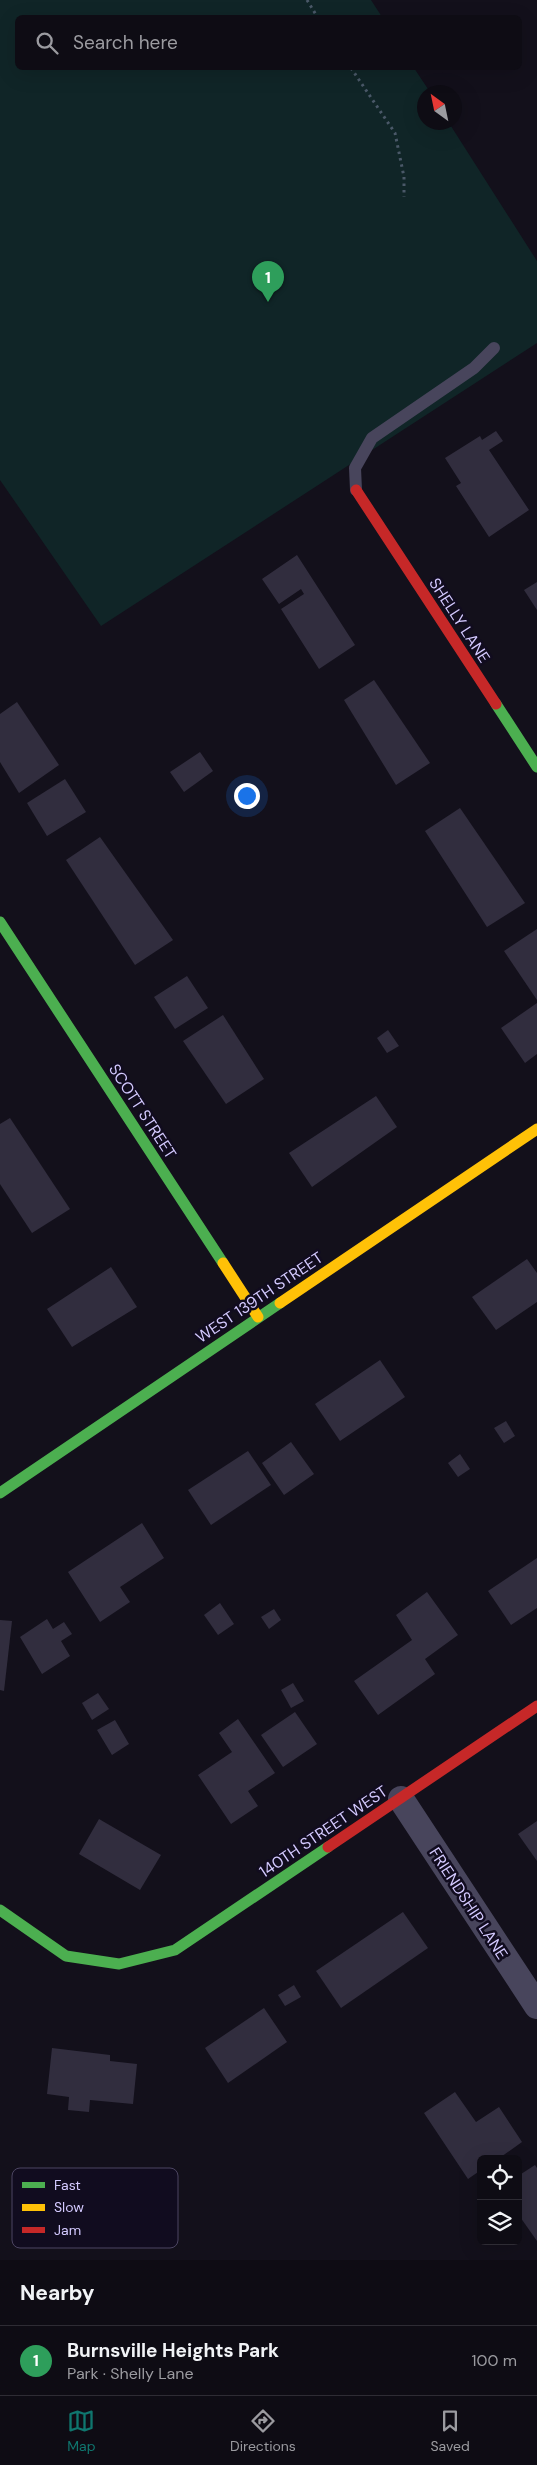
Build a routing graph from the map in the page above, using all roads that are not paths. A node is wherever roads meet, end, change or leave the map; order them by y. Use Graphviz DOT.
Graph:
graph roads {
  1 [pos="494,348"];
  2 [pos="356,490"];
  3 [pos="537,767"];
  4 [pos="0,922"];
  5 [pos="537,1129"];
  6 [pos="258,1317"];
  7 [pos="0,1492"];
  8 [pos="537,1706"];
  9 [pos="401,1799"];
  10 [pos="0,1910"];
  11 [pos="537,2006"];
  1 -- 2 [label="lane"];
  2 -- 3 [label="street, SHELLY LANE"];
  4 -- 6 [label="street, SCOTT STREET"];
  5 -- 6 [label="street, WEST 139TH STREET"];
  6 -- 7 [label="street, WEST 139TH STREET"];
  8 -- 9 [label="street, 140TH STREET WEST"];
  9 -- 10 [label="street, 140TH STREET WEST"];
  9 -- 11 [label="street, FRIENDSHIP LANE"];
}
